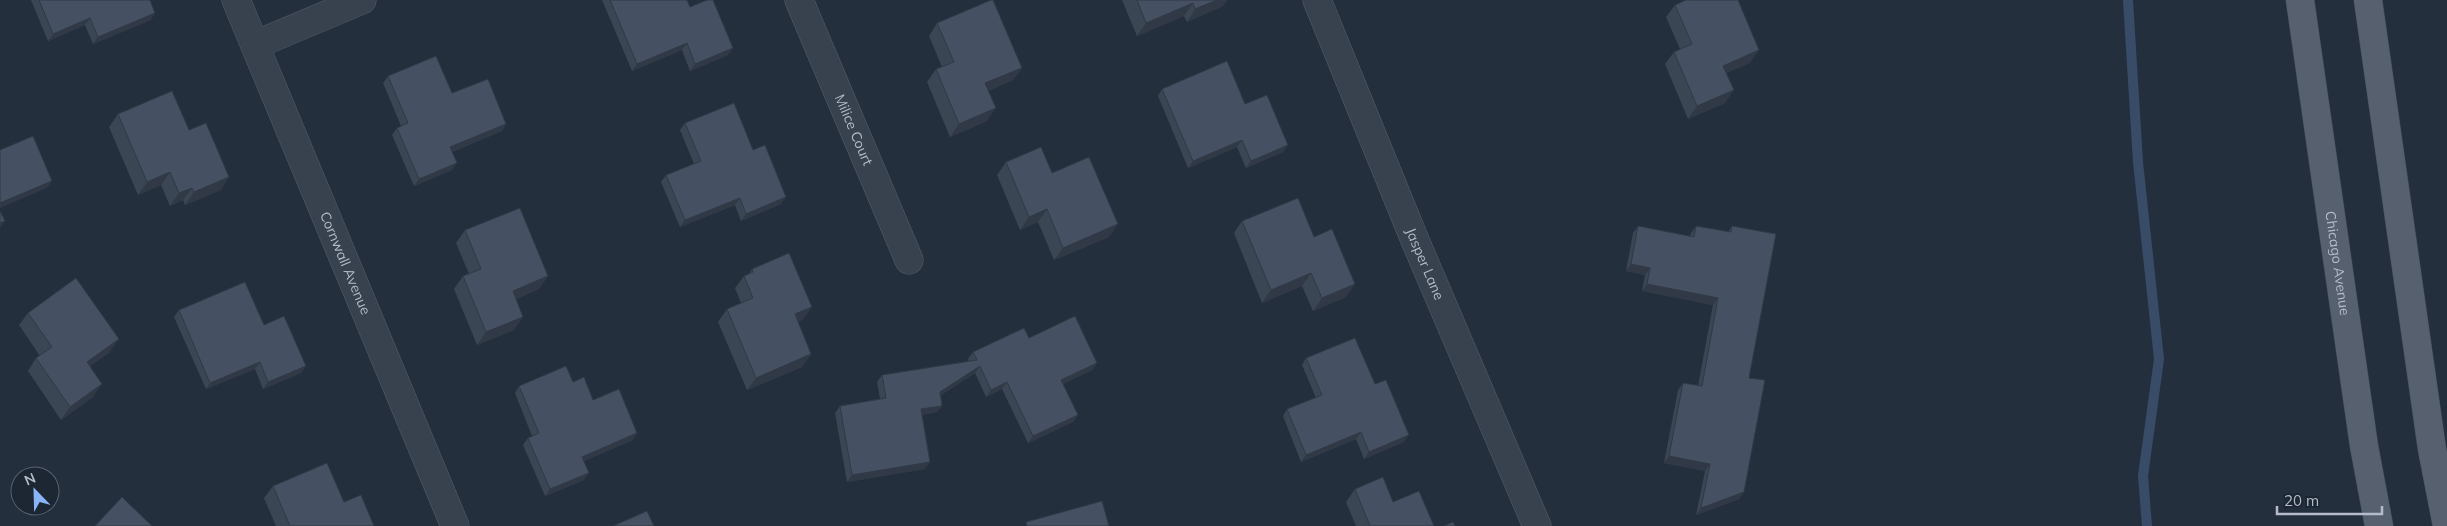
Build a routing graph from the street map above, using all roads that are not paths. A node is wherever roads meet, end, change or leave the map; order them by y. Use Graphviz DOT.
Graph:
graph roads {
  1 [pos="236,0"];
  2 [pos="362,0"];
  3 [pos="799,0"];
  4 [pos="1317,0"];
  5 [pos="2300,0"];
  6 [pos="2368,0"];
  7 [pos="255,45"];
  8 [pos="909,260"];
  9 [pos="455,526"];
  10 [pos="1537,526"];
  11 [pos="2379,526"];
  12 [pos="2447,526"];
  1 -- 7 [label="street, Cornwall Avenue"];
  2 -- 7 [label="street"];
  3 -- 8 [label="street, Milice Court"];
  4 -- 10 [label="street, Jasper Lane"];
  5 -- 11 [label="main road, Chicago Avenue"];
  6 -- 12 [label="main road"];
  7 -- 9 [label="street, Cornwall Avenue"];
}
